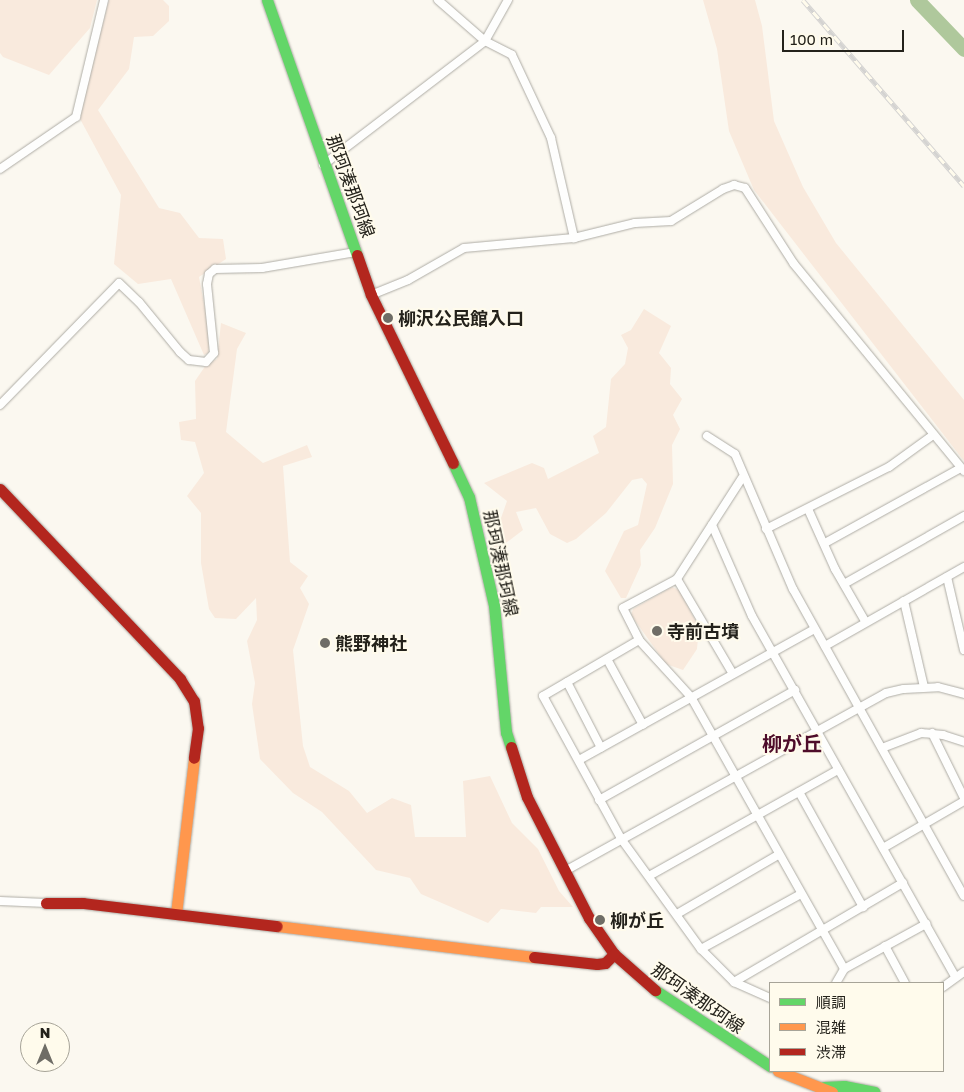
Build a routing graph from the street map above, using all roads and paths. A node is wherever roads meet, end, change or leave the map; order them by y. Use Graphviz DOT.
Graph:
graph roads {
  1 [pos="104,0"];
  2 [pos="267,0"];
  3 [pos="438,0"];
  4 [pos="508,0"];
  5 [pos="485,41"];
  6 [pos="323,165"];
  7 [pos="0,168"];
  8 [pos="574,238"];
  9 [pos="356,252"];
  10 [pos="371,295"];
  11 [pos="0,405"];
  12 [pos="933,435"];
  13 [pos="707,436"];
  14 [pos="962,470"];
  15 [pos="742,478"];
  16 [pos="0,490"];
  17 [pos="808,509"];
  18 [pos="964,516"];
  19 [pos="712,525"];
  20 [pos="766,530"];
  21 [pos="825,544"];
  22 [pos="964,567"];
  23 [pos="946,577"];
  24 [pos="677,579"];
  25 [pos="844,584"];
  26 [pos="904,601"];
  27 [pos="865,621"];
  28 [pos="814,629"];
  29 [pos="639,640"];
  30 [pos="825,646"];
  31 [pos="964,650"];
  32 [pos="774,651"];
  33 [pos="607,660"];
  34 [pos="733,674"];
  35 [pos="568,682"];
  36 [pos="924,687"];
  37 [pos="795,690"];
  38 [pos="964,694"];
  39 [pos="692,697"];
  40 [pos="859,707"];
  41 [pos="643,725"];
  42 [pos="817,730"];
  43 [pos="932,733"];
  44 [pos="713,735"];
  45 [pos="964,742"];
  46 [pos="601,748"];
  47 [pos="882,748"];
  48 [pos="579,760"];
  49 [pos="838,770"];
  50 [pos="736,778"];
  51 [pos="800,792"];
  52 [pos="963,795"];
  53 [pos="599,800"];
  54 [pos="758,815"];
  55 [pos="924,823"];
  56 [pos="622,840"];
  57 [pos="883,848"];
  58 [pos="778,855"];
  59 [pos="565,871"];
  60 [pos="649,876"];
  61 [pos="903,883"];
  62 [pos="801,894"];
  63 [pos="964,896"];
  64 [pos="0,900"];
  65 [pos="46,902"];
  66 [pos="863,907"];
  67 [pos="176,914"];
  68 [pos="677,914"];
  69 [pos="926,924"];
  70 [pos="822,932"];
  71 [pos="885,946"];
  72 [pos="701,949"];
  73 [pos="614,954"];
  74 [pos="844,969"];
  75 [pos="964,972"];
  76 [pos="956,977"];
  77 [pos="734,982"];
  78 [pos="837,982"];
  79 [pos="905,982"];
  80 [pos="944,986"];
  81 [pos="769,998"];
  82 [pos="769,1065"];
  83 [pos="783,1072"];
  84 [pos="821,1087"];
  85 [pos="832,1092"];
  86 [pos="874,1092"];
  1 -- 7 [label="street"];
  2 -- 6 [label="main road, 那珂湊那珂線"];
  3 -- 5 [label="street"];
  4 -- 5 [label="street"];
  5 -- 6 [label="street"];
  5 -- 8 [label="street"];
  6 -- 9 [label="main road, 那珂湊那珂線"];
  8 -- 10 [label="street"];
  8 -- 12 [label="street"];
  9 -- 10 [label="main road, 那珂湊那珂線"];
  9 -- 11 [label="street"];
  10 -- 59 [label="main road, 那珂湊那珂線"];
  12 -- 14 [label="street"];
  12 -- 17 [label="street"];
  13 -- 15 [label="street"];
  14 -- 21 [label="street"];
  15 -- 19 [label="street"];
  15 -- 20 [label="street"];
  16 -- 67 [label="main road"];
  17 -- 20 [label="street"];
  17 -- 21 [label="street"];
  18 -- 25 [label="street"];
  19 -- 24 [label="street"];
  19 -- 32 [label="street"];
  20 -- 28 [label="street"];
  21 -- 25 [label="street"];
  22 -- 23 [label="street"];
  23 -- 26 [label="street"];
  23 -- 31 [label="street"];
  24 -- 29 [label="street"];
  24 -- 34 [label="street"];
  25 -- 27 [label="street"];
  26 -- 27 [label="street"];
  26 -- 36 [label="street"];
  27 -- 30 [label="street"];
  28 -- 30 [label="street"];
  28 -- 32 [label="street"];
  29 -- 33 [label="street"];
  29 -- 39 [label="street"];
  30 -- 40 [label="street"];
  32 -- 34 [label="street"];
  32 -- 37 [label="street"];
  33 -- 35 [label="street"];
  33 -- 41 [label="street"];
  34 -- 39 [label="street"];
  35 -- 46 [label="street"];
  35 -- 48 [label="street"];
  36 -- 38 [label="street"];
  36 -- 40 [label="street"];
  37 -- 42 [label="street"];
  37 -- 44 [label="street"];
  39 -- 41 [label="street"];
  39 -- 44 [label="street"];
  40 -- 42 [label="street"];
  40 -- 47 [label="street"];
  41 -- 46 [label="street"];
  42 -- 49 [label="street"];
  42 -- 50 [label="street"];
  43 -- 45 [label="street"];
  43 -- 47 [label="street"];
  43 -- 52 [label="street"];
  44 -- 50 [label="street"];
  44 -- 53 [label="street"];
  46 -- 48 [label="street"];
  47 -- 55 [label="street"];
  48 -- 53 [label="street"];
  49 -- 51 [label="street"];
  49 -- 57 [label="street"];
  50 -- 54 [label="street"];
  50 -- 56 [label="street"];
  51 -- 54 [label="street"];
  51 -- 66 [label="street"];
  52 -- 55 [label="street"];
  53 -- 56 [label="street"];
  54 -- 58 [label="street"];
  54 -- 60 [label="street"];
  55 -- 57 [label="street"];
  55 -- 63 [label="street"];
  56 -- 59 [label="street"];
  56 -- 60 [label="street"];
  57 -- 61 [label="street"];
  58 -- 62 [label="street"];
  58 -- 68 [label="street"];
  59 -- 73 [label="main road, 那珂湊那珂線"];
  60 -- 68 [label="street"];
  61 -- 66 [label="street"];
  61 -- 69 [label="street"];
  62 -- 70 [label="street"];
  62 -- 72 [label="street"];
  64 -- 65 [label="street"];
  65 -- 67 [label="main road"];
  66 -- 70 [label="street"];
  67 -- 73 [label="main road"];
  68 -- 72 [label="street"];
  69 -- 71 [label="street"];
  69 -- 76 [label="street"];
  70 -- 74 [label="street"];
  70 -- 77 [label="street"];
  71 -- 74 [label="street"];
  71 -- 79 [label="street"];
  72 -- 77 [label="street"];
  73 -- 82 [label="main road, 那珂湊那珂線"];
  74 -- 78 [label="street"];
  75 -- 76 [label="street"];
  76 -- 80 [label="street"];
  77 -- 81 [label="street"];
  83 -- 84 [label="main road"];
  84 -- 85 [label="main road"];
  84 -- 86 [label="main road"];
}
